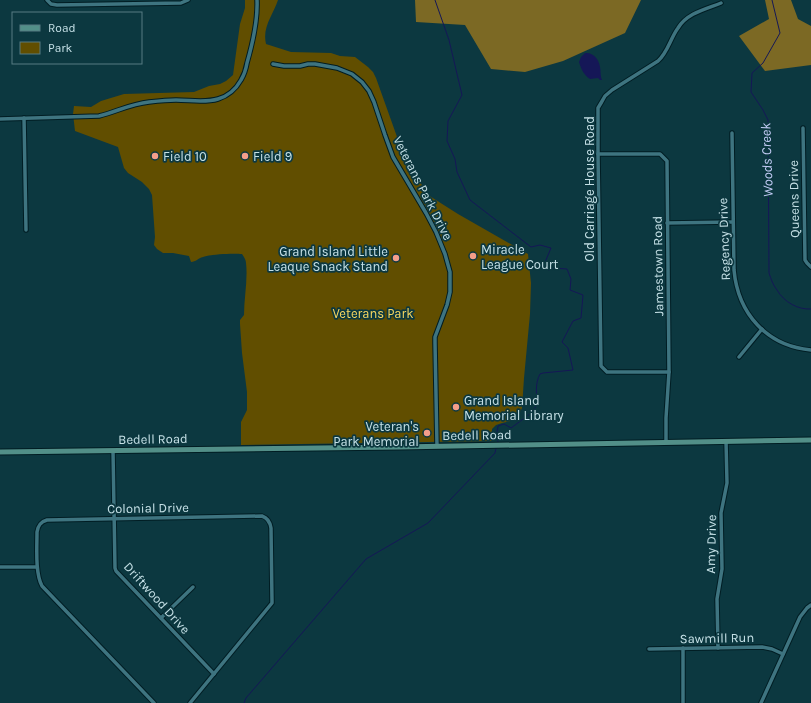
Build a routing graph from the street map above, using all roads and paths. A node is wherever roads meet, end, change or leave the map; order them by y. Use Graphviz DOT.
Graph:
graph roads {
  1 [pos="47,0"];
  2 [pos="188,0"];
  3 [pos="257,0"];
  4 [pos="721,3"];
  5 [pos="273,64"];
  6 [pos="24,118"];
  7 [pos="0,119"];
  8 [pos="803,128"];
  9 [pos="732,133"];
  10 [pos="598,154"];
  11 [pos="733,222"];
  12 [pos="667,223"];
  13 [pos="26,230"];
  14 [pos="811,267"];
  15 [pos="762,329"];
  16 [pos="811,350"];
  17 [pos="739,357"];
  18 [pos="669,372"];
  19 [pos="811,440"];
  20 [pos="726,441"];
  21 [pos="666,442"];
  22 [pos="437,446"];
  23 [pos="113,451"];
  24 [pos="0,452"];
  25 [pos="114,519"];
  26 [pos="0,567"];
  27 [pos="38,567"];
  28 [pos="193,587"];
  29 [pos="811,605"];
  30 [pos="161,618"];
  31 [pos="683,648"];
  32 [pos="718,648"];
  33 [pos="649,649"];
  34 [pos="783,654"];
  35 [pos="214,674"];
  36 [pos="154,703"];
  37 [pos="190,703"];
  38 [pos="684,703"];
  39 [pos="761,703"];
  1 -- 2 [label="street"];
  3 -- 6 [label="street"];
  4 -- 10 [label="street, Old Carriage House Road"];
  5 -- 22 [label="street, Veterans Park Drive"];
  6 -- 7 [label="street"];
  6 -- 13 [label="street"];
  8 -- 14 [label="street, Queens Drive"];
  9 -- 11 [label="street, Regency Drive"];
  10 -- 12 [label="street, Jamestown Road"];
  10 -- 18 [label="street, Old Carriage House Road"];
  11 -- 12 [label="street"];
  11 -- 15 [label="street, Regency Drive"];
  12 -- 18 [label="street, Jamestown Road"];
  15 -- 16 [label="street, Regency Drive"];
  15 -- 17 [label="street"];
  18 -- 21 [label="street, Jamestown Road"];
  19 -- 20 [label="street, Bedell Road"];
  20 -- 21 [label="street, Bedell Road"];
  20 -- 32 [label="street, Amy Drive"];
  21 -- 22 [label="street, Bedell Road"];
  22 -- 23 [label="street, Bedell Road"];
  23 -- 24 [label="street, Bedell Road"];
  23 -- 25 [label="street, Driftwood Drive"];
  25 -- 27 [label="street, Colonial Drive"];
  25 -- 30 [label="street, Driftwood Drive"];
  25 -- 35 [label="street, Colonial Drive"];
  26 -- 27 [label="street"];
  27 -- 36 [label="street, Colonial Drive"];
  28 -- 30 [label="street"];
  29 -- 34 [label="street"];
  30 -- 35 [label="street, Driftwood Drive"];
  31 -- 32 [label="street, Sawmill Run"];
  31 -- 33 [label="street, Sawmill Run"];
  31 -- 38 [label="street"];
  32 -- 34 [label="street, Sawmill Run"];
  34 -- 39 [label="street"];
  35 -- 37 [label="street, Colonial Drive"];
}
